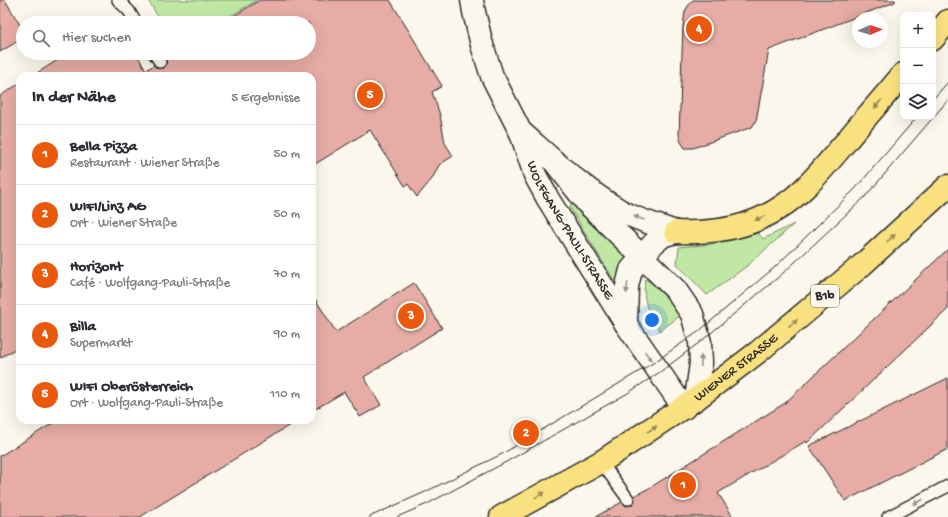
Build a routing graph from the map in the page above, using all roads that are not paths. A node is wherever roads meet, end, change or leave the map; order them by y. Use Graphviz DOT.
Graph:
graph roads {
  1 [pos="118,0"];
  2 [pos="472,0"];
  3 [pos="132,16"];
  4 [pos="948,21"];
  5 [pos="936,35"];
  6 [pos="900,78"];
  7 [pos="521,133"];
  8 [pos="557,164"];
  9 [pos="948,186"];
  10 [pos="676,232"];
  11 [pos="641,256"];
  12 [pos="626,324"];
  13 [pos="690,403"];
  14 [pos="601,462"];
  15 [pos="948,486"];
  16 [pos="628,499"];
  17 [pos="501,517"];
  18 [pos="888,517"];
  1 -- 3 [label="lane"];
  2 -- 7 [label="main road, WOLFGANG-PAULI-STRASSE"];
  4 -- 5 [label="main road"];
  6 -- 10 [label="main road, one-way"];
  7 -- 8 [label="main road, WOLFGANG-PAULI-STRASSE"];
  7 -- 12 [label="main road, WOLFGANG-PAULI-STRASSE"];
  10 -- 8 [label="main road, WOLFGANG-PAULI-STRASSE, one-way"];
  8 -- 11 [label="main road, WOLFGANG-PAULI-STRASSE"];
  13 -- 9 [label="main road, WIENER STRASSE / B1b, one-way"];
  10 -- 11 [label="main road, WOLFGANG-PAULI-STRASSE"];
  11 -- 12 [label="main road, WOLFGANG-PAULI-STRASSE, one-way"];
  13 -- 11 [label="main road, WOLFGANG-PAULI-STRASSE, one-way"];
  12 -- 13 [label="main road, WOLFGANG-PAULI-STRASSE, one-way"];
  14 -- 13 [label="main road, WIENER STRASSE / B1b, one-way"];
  14 -- 16 [label="lane"];
  17 -- 14 [label="main road, WIENER STRASSE / B1b, one-way"];
  15 -- 18 [label="lane, one-way"];
}
